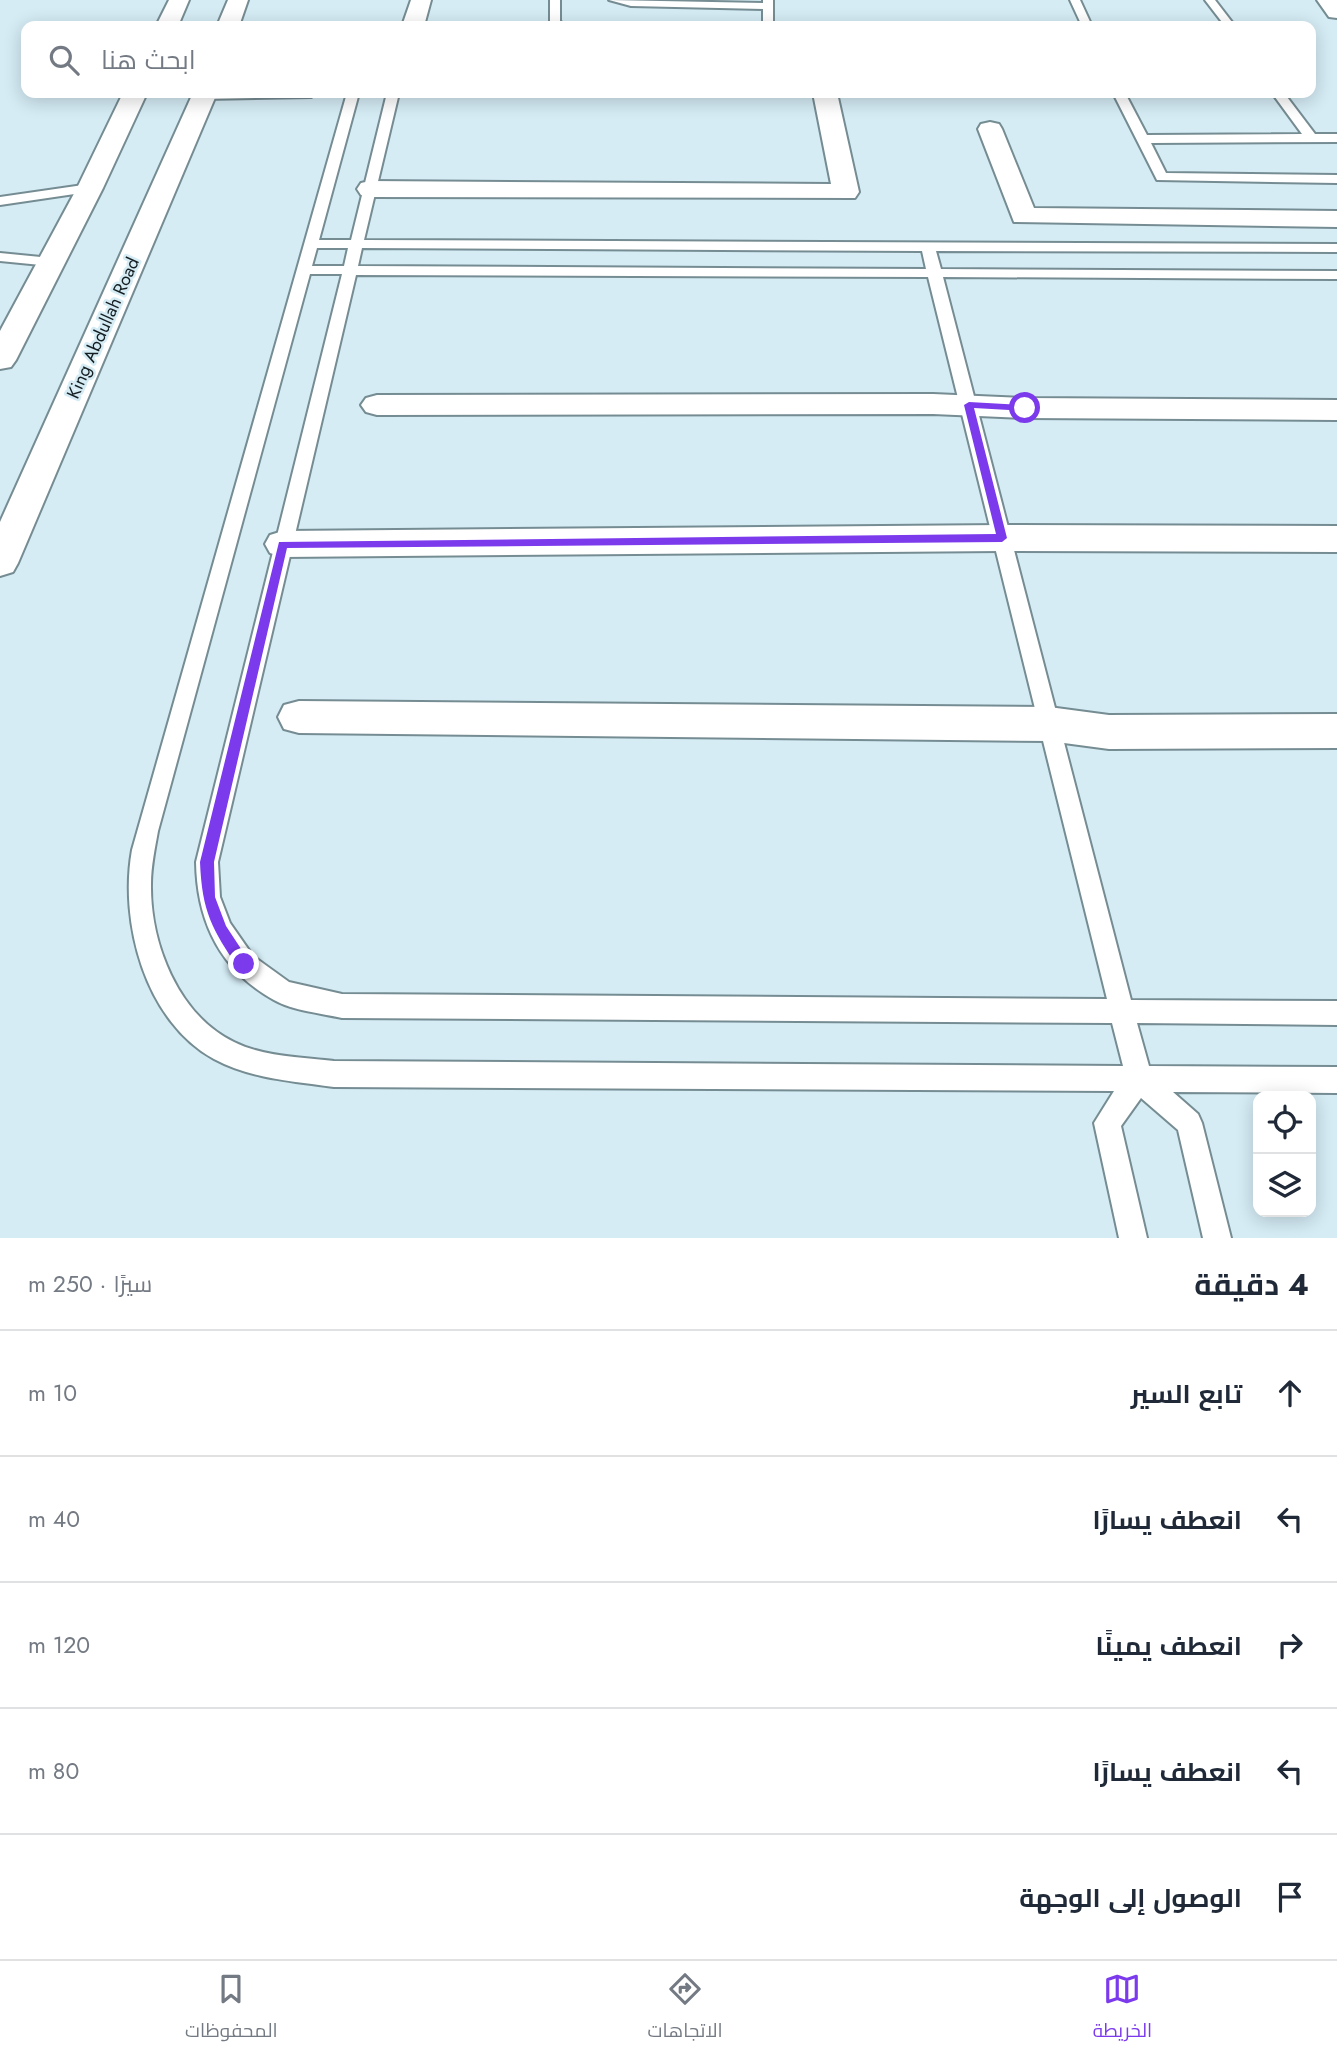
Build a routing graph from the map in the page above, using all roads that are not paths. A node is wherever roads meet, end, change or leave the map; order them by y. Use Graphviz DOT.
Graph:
graph roads {
  1 [pos="179,0"];
  2 [pos="555,0"];
  3 [pos="614,0"];
  4 [pos="1075,0"];
  5 [pos="1210,0"];
  6 [pos="1327,0"];
  7 [pos="768,3"];
  8 [pos="1337,12"];
  9 [pos="169,21"];
  10 [pos="555,21"];
  11 [pos="768,21"];
  12 [pos="1085,21"];
  13 [pos="1226,21"];
  14 [pos="133,98"];
  15 [pos="203,98"];
  16 [pos="352,98"];
  17 [pos="392,98"];
  18 [pos="826,98"];
  19 [pos="1121,98"];
  20 [pos="1282,98"];
  21 [pos="990,129"];
  22 [pos="1311,138"];
  23 [pos="1337,138"];
  24 [pos="1141,139"];
  25 [pos="1337,178"];
  26 [pos="90,188"];
  27 [pos="370,189"];
  28 [pos="0,201"];
  29 [pos="1337,219"];
  30 [pos="311,244"];
  31 [pos="356,244"];
  32 [pos="928,247"];
  33 [pos="1337,248"];
  34 [pos="0,257"];
  35 [pos="51,262"];
  36 [pos="304,270"];
  37 [pos="350,270"];
  38 [pos="935,273"];
  39 [pos="1337,275"];
  40 [pos="0,360"];
  41 [pos="377,405"];
  42 [pos="969,405"];
  43 [pos="1337,410"];
  44 [pos="1002,538"];
  45 [pos="1337,539"];
  46 [pos="283,544"];
  47 [pos="0,563"];
  48 [pos="299,717"];
  49 [pos="1049,724"];
  50 [pos="1337,731"];
  51 [pos="1122,1011"];
  52 [pos="1337,1013"];
  53 [pos="1139,1079"];
  54 [pos="1337,1080"];
  55 [pos="1133,1238"];
  56 [pos="1217,1238"];
  1 -- 9 [label="street"];
  2 -- 10 [label="lane"];
  3 -- 7 [label="lane"];
  4 -- 12 [label="lane"];
  5 -- 13 [label="lane"];
  6 -- 8 [label="street"];
  7 -- 11 [label="lane"];
  14 -- 26 [label="street"];
  15 -- 47 [label="street, King Abdullah Road"];
  16 -- 30 [label="lane"];
  17 -- 27 [label="lane"];
  18 -- 27 [label="street"];
  19 -- 24 [label="lane"];
  20 -- 22 [label="lane"];
  21 -- 29 [label="street"];
  22 -- 23 [label="lane"];
  22 -- 24 [label="lane"];
  24 -- 25 [label="lane"];
  26 -- 28 [label="lane"];
  26 -- 35 [label="street"];
  27 -- 31 [label="lane"];
  30 -- 31 [label="lane"];
  30 -- 36 [label="lane"];
  31 -- 32 [label="lane"];
  31 -- 37 [label="lane"];
  32 -- 33 [label="lane"];
  32 -- 38 [label="lane"];
  34 -- 35 [label="lane"];
  35 -- 40 [label="street"];
  36 -- 37 [label="lane"];
  36 -- 53 [label="lane"];
  37 -- 38 [label="lane"];
  37 -- 46 [label="lane"];
  38 -- 39 [label="lane"];
  38 -- 42 [label="lane"];
  41 -- 42 [label="street"];
  42 -- 43 [label="street"];
  42 -- 44 [label="lane"];
  44 -- 45 [label="street"];
  44 -- 46 [label="street"];
  44 -- 49 [label="lane"];
  46 -- 51 [label="lane"];
  48 -- 49 [label="street"];
  49 -- 50 [label="street"];
  49 -- 51 [label="lane"];
  51 -- 52 [label="lane"];
  51 -- 53 [label="lane"];
  53 -- 54 [label="lane"];
  53 -- 55 [label="lane"];
  53 -- 56 [label="lane"];
}
